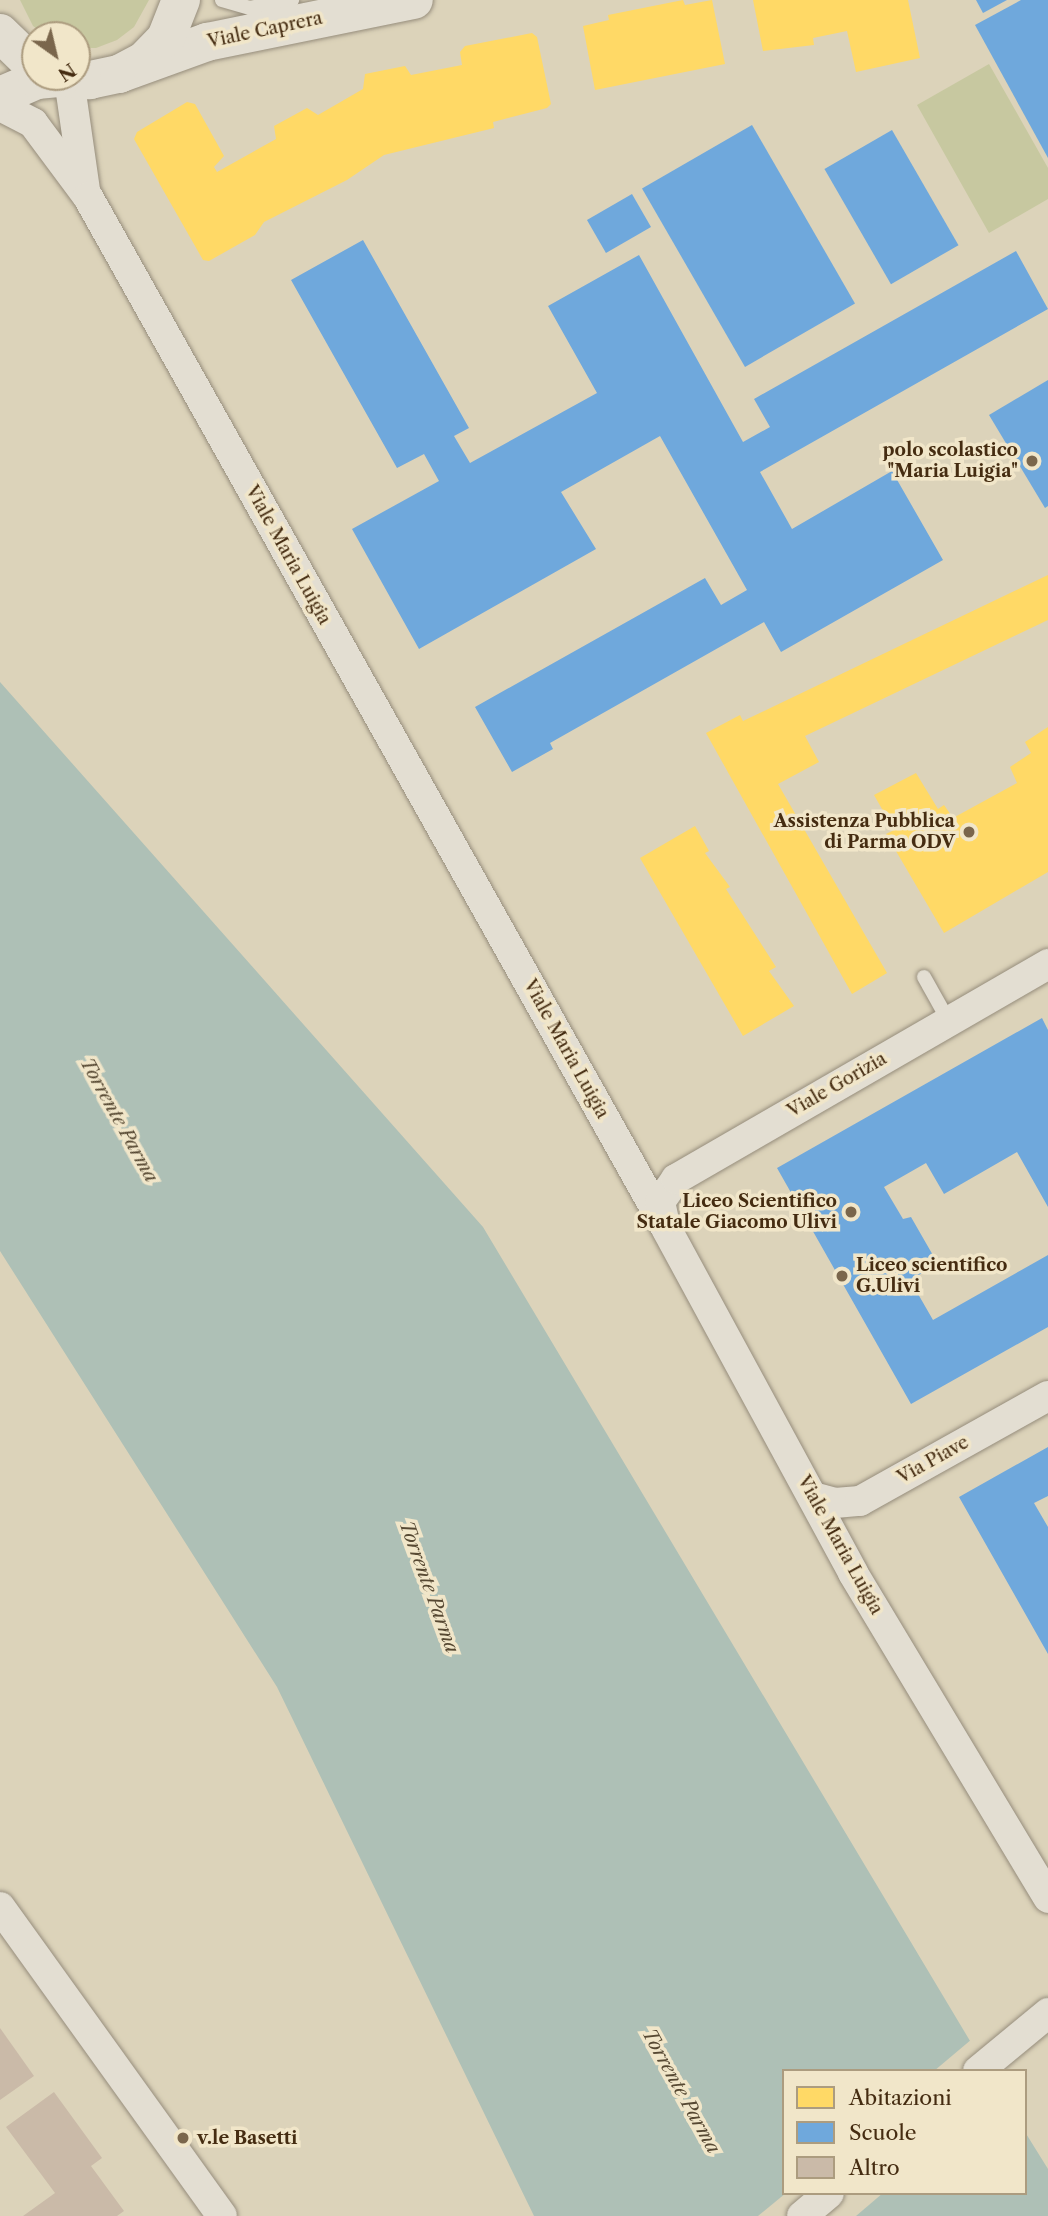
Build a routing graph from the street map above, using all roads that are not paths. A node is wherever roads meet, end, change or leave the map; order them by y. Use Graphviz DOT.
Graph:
graph roads {
  1 [pos="181,0"];
  2 [pos="222,0"];
  3 [pos="292,0"];
  4 [pos="414,0"];
  5 [pos="0,33"];
  6 [pos="21,49"];
  7 [pos="91,74"];
  8 [pos="119,74"];
  9 [pos="21,87"];
  10 [pos="60,91"];
  11 [pos="0,96"];
  12 [pos="0,106"];
  13 [pos="88,197"];
  14 [pos="1048,964"];
  15 [pos="924,978"];
  16 [pos="948,1020"];
  17 [pos="666,1228"];
  18 [pos="1048,1396"];
  19 [pos="813,1497"];
  20 [pos="1048,1898"];
  21 [pos="0,1907"];
  22 [pos="1048,2012"];
  23 [pos="980,2069"];
  24 [pos="827,2195"];
  25 [pos="222,2216"];
  26 [pos="802,2216"];
  1 -- 8 [label="main road"];
  2 -- 3 [label="lane, Viale Caprera"];
  4 -- 8 [label="main road, Viale Caprera"];
  5 -- 6 [label="main road"];
  7 -- 8 [label="main road"];
  9 -- 11 [label="main road"];
  10 -- 13 [label="street, Viale Maria Luigia"];
  12 -- 13 [label="street, Viale Maria Luigia"];
  13 -- 17 [label="street, Viale Maria Luigia"];
  14 -- 16 [label="street, Viale Gorizia"];
  15 -- 16 [label="lane"];
  16 -- 17 [label="street, Viale Gorizia"];
  17 -- 19 [label="street, Viale Maria Luigia"];
  18 -- 19 [label="street, Via Piave"];
  19 -- 20 [label="street, Viale Maria Luigia"];
  21 -- 25 [label="street"];
  22 -- 23 [label="street"];
  24 -- 26 [label="street"];
}
